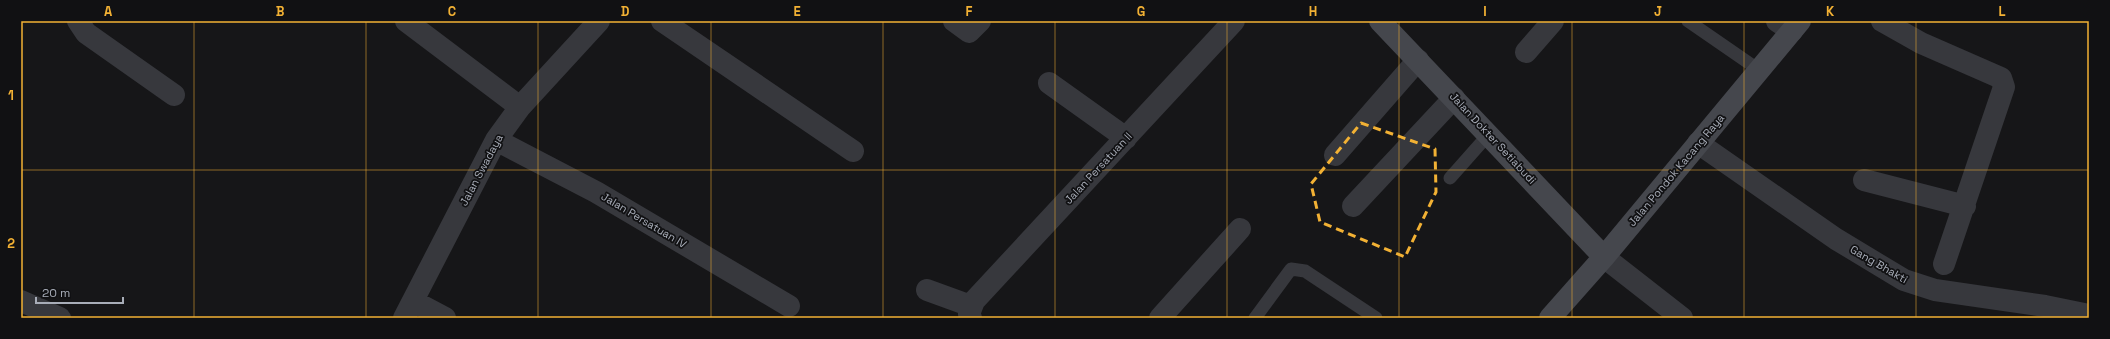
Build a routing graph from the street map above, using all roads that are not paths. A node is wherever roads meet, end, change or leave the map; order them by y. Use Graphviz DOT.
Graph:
graph roads {
  1 [pos="78,21"];
  2 [pos="406,21"];
  3 [pos="598,21"];
  4 [pos="662,21"];
  5 [pos="954,21"];
  6 [pos="980,21"];
  7 [pos="1234,21"];
  8 [pos="1380,21"];
  9 [pos="1553,21"];
  10 [pos="1688,21"];
  11 [pos="1882,21"];
  12 [pos="1790,24"];
  13 [pos="1526,52"];
  14 [pos="1418,60"];
  15 [pos="1759,70"];
  16 [pos="1049,83"];
  17 [pos="174,95"];
  18 [pos="1454,98"];
  19 [pos="520,107"];
  20 [pos="1489,134"];
  21 [pos="1126,138"];
  22 [pos="496,140"];
  23 [pos="1698,143"];
  24 [pos="853,151"];
  25 [pos="1335,154"];
  26 [pos="1450,178"];
  27 [pos="1864,180"];
  28 [pos="1353,206"];
  29 [pos="1965,206"];
  30 [pos="1240,229"];
  31 [pos="1604,257"];
  32 [pos="1944,264"];
  33 [pos="927,290"];
  34 [pos="21,301"];
  35 [pos="789,306"];
  36 [pos="408,310"];
  37 [pos="971,312"];
  38 [pos="2089,315"];
  39 [pos="60,318"];
  40 [pos="445,318"];
  41 [pos="1160,318"];
  42 [pos="1255,318"];
  43 [pos="1376,318"];
  44 [pos="1550,318"];
  45 [pos="1682,318"];
  1 -- 17 [label="street"];
  2 -- 19 [label="street"];
  3 -- 19 [label="street, Jalan Swadaya"];
  4 -- 24 [label="street"];
  5 -- 6 [label="street"];
  7 -- 21 [label="street, Jalan Persatuan II"];
  8 -- 14 [label="main road, Jalan Dokter Setiabudi"];
  9 -- 13 [label="street"];
  10 -- 15 [label="lane"];
  11 -- 29 [label="street"];
  12 -- 15 [label="main road, Jalan Pondok Kacang Raya"];
  14 -- 18 [label="main road, Jalan Dokter Setiabudi"];
  14 -- 25 [label="street"];
  15 -- 23 [label="main road, Jalan Pondok Kacang Raya"];
  16 -- 21 [label="street"];
  18 -- 20 [label="main road, Jalan Dokter Setiabudi"];
  18 -- 28 [label="street"];
  19 -- 22 [label="street, Jalan Swadaya"];
  20 -- 26 [label="lane"];
  20 -- 31 [label="main road, Jalan Dokter Setiabudi"];
  21 -- 37 [label="street, Jalan Persatuan II"];
  22 -- 35 [label="street, Jalan Persatuan IV"];
  22 -- 36 [label="street, Jalan Swadaya"];
  23 -- 31 [label="main road, Jalan Pondok Kacang Raya"];
  23 -- 38 [label="street, Gang Bhakti"];
  27 -- 29 [label="street"];
  29 -- 32 [label="street"];
  30 -- 41 [label="street"];
  31 -- 44 [label="main road, Jalan Pondok Kacang Raya"];
  31 -- 45 [label="street"];
  33 -- 37 [label="street"];
  34 -- 39 [label="street"];
  36 -- 40 [label="street"];
  42 -- 43 [label="lane"];
}
